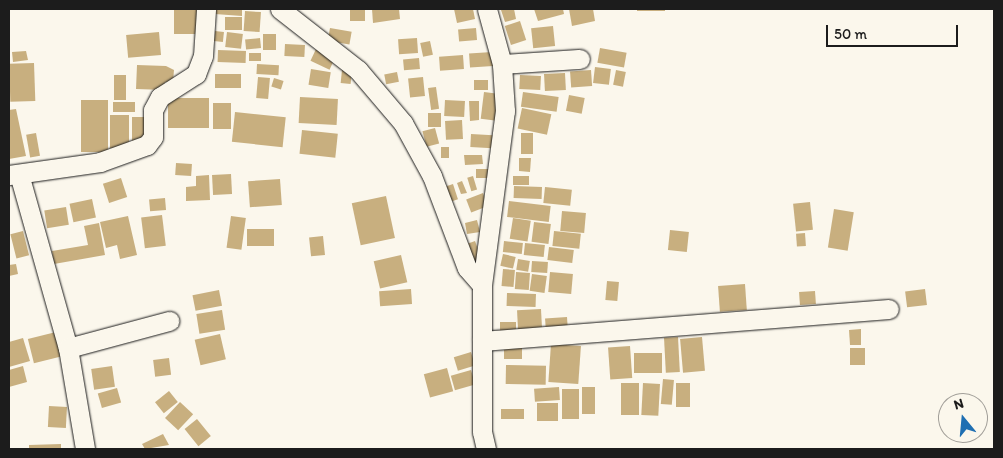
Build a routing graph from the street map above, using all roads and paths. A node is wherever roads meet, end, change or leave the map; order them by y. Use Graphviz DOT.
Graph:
graph roads {
  1 [pos="206,9"];
  2 [pos="280,9"];
  3 [pos="487,9"];
  4 [pos="580,59"];
  5 [pos="502,64"];
  6 [pos="14,174"];
  7 [pos="482,285"];
  8 [pos="889,309"];
  9 [pos="169,321"];
  10 [pos="482,341"];
  11 [pos="68,348"];
  12 [pos="85,449"];
  13 [pos="486,449"];
  1 -- 6 [label="street"];
  2 -- 7 [label="street"];
  3 -- 5 [label="street"];
  4 -- 5 [label="street"];
  5 -- 7 [label="street"];
  6 -- 11 [label="street"];
  7 -- 10 [label="street"];
  8 -- 10 [label="street"];
  9 -- 11 [label="street"];
  10 -- 13 [label="street"];
  11 -- 12 [label="street"];
}
